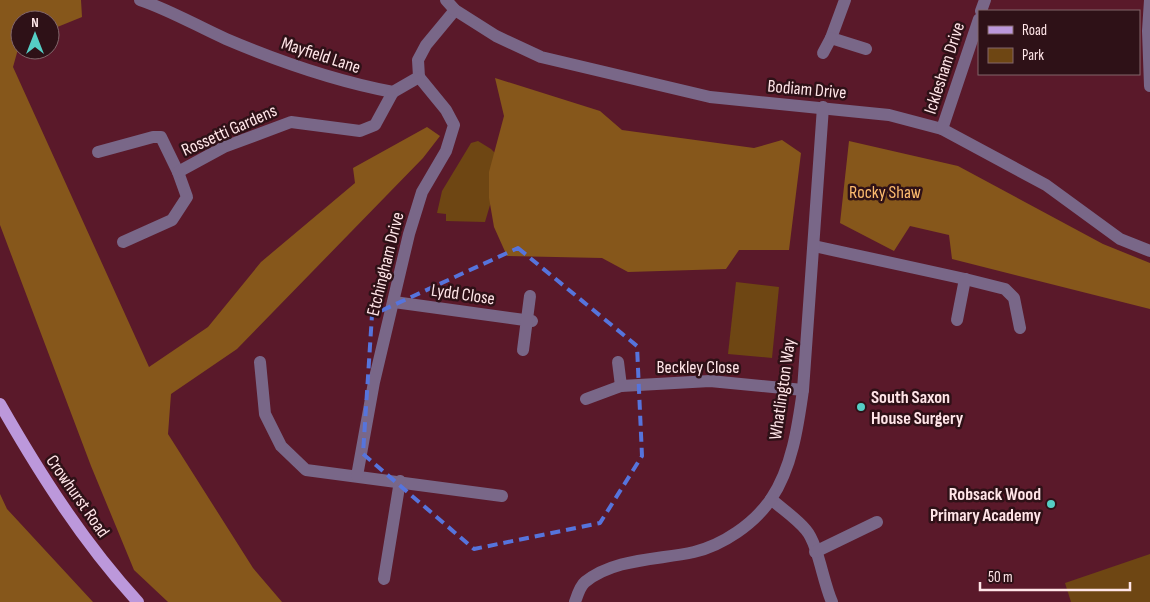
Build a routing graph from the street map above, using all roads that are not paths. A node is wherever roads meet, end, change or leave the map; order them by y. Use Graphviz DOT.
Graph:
graph roads {
  1 [pos="140,0"];
  2 [pos="446,0"];
  3 [pos="845,0"];
  4 [pos="1150,0"];
  5 [pos="455,10"];
  6 [pos="978,22"];
  7 [pos="831,38"];
  8 [pos="866,49"];
  9 [pos="823,54"];
  10 [pos="419,77"];
  11 [pos="1150,86"];
  12 [pos="393,92"];
  13 [pos="823,107"];
  14 [pos="942,129"];
  15 [pos="98,152"];
  16 [pos="178,172"];
  17 [pos="123,242"];
  18 [pos="814,246"];
  19 [pos="1150,250"];
  20 [pos="965,279"];
  21 [pos="530,296"];
  22 [pos="394,302"];
  23 [pos="530,320"];
  24 [pos="957,320"];
  25 [pos="1020,328"];
  26 [pos="523,350"];
  27 [pos="260,362"];
  28 [pos="618,362"];
  29 [pos="622,386"];
  30 [pos="803,390"];
  31 [pos="586,399"];
  32 [pos="0,404"];
  33 [pos="357,476"];
  34 [pos="400,481"];
  35 [pos="502,496"];
  36 [pos="771,499"];
  37 [pos="878,522"];
  38 [pos="815,552"];
  39 [pos="384,579"];
  40 [pos="138,602"];
  41 [pos="575,602"];
  42 [pos="832,602"];
  1 -- 12 [label="street, Mayfield Lane"];
  2 -- 5 [label="street, Bodiam Drive"];
  3 -- 7 [label="street"];
  4 -- 11 [label="street"];
  5 -- 10 [label="street"];
  5 -- 13 [label="street, Bodiam Drive"];
  6 -- 14 [label="street, Icklesham Drive"];
  7 -- 8 [label="street"];
  7 -- 9 [label="street"];
  10 -- 12 [label="street"];
  10 -- 22 [label="street, Etchingham Drive"];
  12 -- 16 [label="street, Rossetti Gardens"];
  13 -- 14 [label="street, Bodiam Drive"];
  13 -- 18 [label="street, Whatlington Way"];
  14 -- 19 [label="street, Bodiam Drive"];
  15 -- 16 [label="street, Rossetti Gardens"];
  16 -- 17 [label="street, Rossetti Gardens"];
  18 -- 20 [label="street"];
  18 -- 30 [label="street, Whatlington Way"];
  20 -- 24 [label="street"];
  20 -- 25 [label="street"];
  21 -- 23 [label="street"];
  22 -- 23 [label="street, Lydd Close"];
  22 -- 33 [label="street, Etchingham Drive"];
  23 -- 26 [label="street"];
  27 -- 33 [label="street"];
  28 -- 29 [label="street"];
  29 -- 30 [label="street, Beckley Close"];
  29 -- 31 [label="street, Beckley Close"];
  30 -- 36 [label="street, Whatlington Way"];
  32 -- 40 [label="main road, Crowhurst Road"];
  33 -- 34 [label="street"];
  34 -- 35 [label="street"];
  34 -- 39 [label="street"];
  36 -- 38 [label="street"];
  36 -- 41 [label="street, Whatlington Way"];
  37 -- 38 [label="street"];
  38 -- 42 [label="street"];
}
